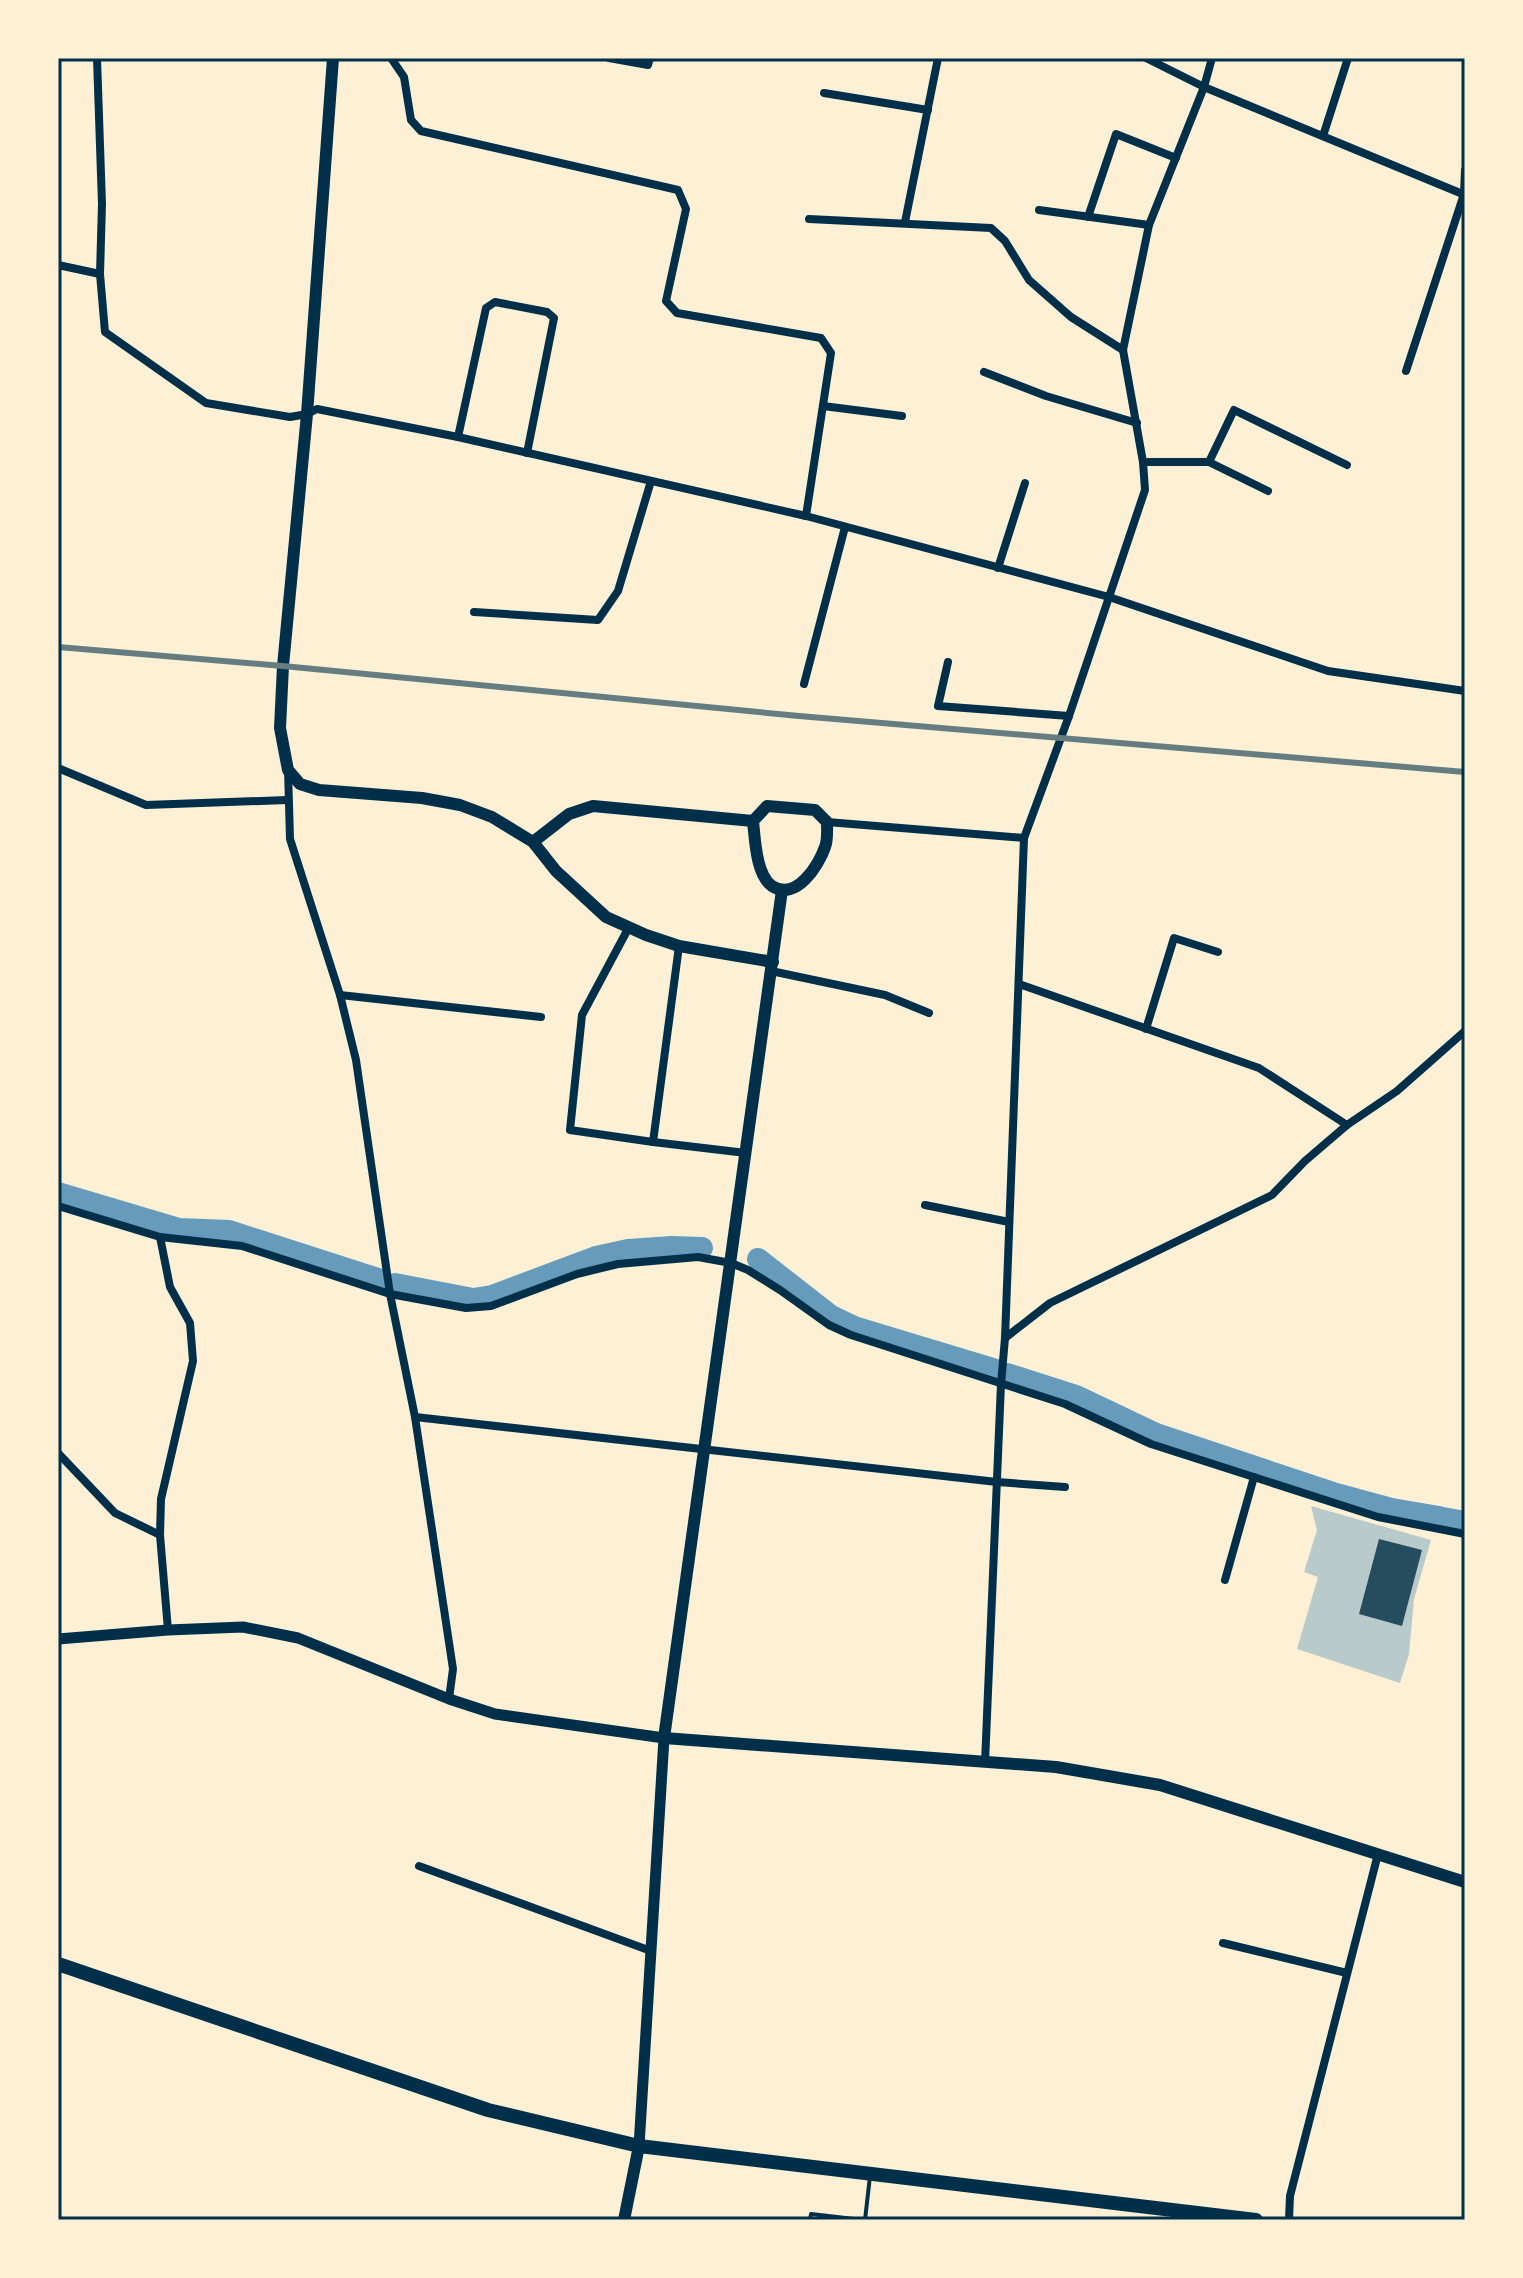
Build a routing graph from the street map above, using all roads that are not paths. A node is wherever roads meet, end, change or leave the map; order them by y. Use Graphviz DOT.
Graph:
graph roads {
  1 [pos="97,58"];
  2 [pos="333,58"];
  3 [pos="391,58"];
  4 [pos="609,58"];
  5 [pos="650,58"];
  6 [pos="938,58"];
  7 [pos="1146,58"];
  8 [pos="1212,58"];
  9 [pos="1348,58"];
  10 [pos="1204,87"];
  11 [pos="824,93"];
  12 [pos="928,110"];
  13 [pos="1323,136"];
  14 [pos="1176,158"];
  15 [pos="1465,170"];
  16 [pos="1464,195"];
  17 [pos="1039,210"];
  18 [pos="1088,217"];
  19 [pos="809,219"];
  20 [pos="905,222"];
  21 [pos="1149,225"];
  22 [pos="58,265"];
  23 [pos="100,274"];
  24 [pos="1123,350"];
  25 [pos="1406,371"];
  26 [pos="984,372"];
  27 [pos="823,406"];
  28 [pos="307,414"];
  29 [pos="902,416"];
  30 [pos="1137,423"];
  31 [pos="458,437"];
  32 [pos="527,453"];
  33 [pos="1143,462"];
  34 [pos="1209,462"];
  35 [pos="1347,465"];
  36 [pos="651,481"];
  37 [pos="1025,483"];
  38 [pos="1268,491"];
  39 [pos="806,516"];
  40 [pos="845,527"];
  41 [pos="998,568"];
  42 [pos="1109,597"];
  43 [pos="474,612"];
  44 [pos="948,662"];
  45 [pos="804,684"];
  46 [pos="1465,691"];
  47 [pos="1069,716"];
  48 [pos="58,768"];
  49 [pos="288,770"];
  50 [pos="287,800"];
  51 [pos="753,821"];
  52 [pos="827,822"];
  53 [pos="1024,838"];
  54 [pos="533,842"];
  55 [pos="782,890"];
  56 [pos="629,927"];
  57 [pos="679,946"];
  58 [pos="1218,952"];
  59 [pos="772,967"];
  60 [pos="1019,984"];
  61 [pos="340,995"];
  62 [pos="929,1013"];
  63 [pos="541,1017"];
  64 [pos="1146,1029"];
  65 [pos="1465,1031"];
  66 [pos="1347,1125"];
  67 [pos="653,1142"];
  68 [pos="746,1153"];
  69 [pos="925,1205"];
  70 [pos="58,1206"];
  71 [pos="1009,1222"];
  72 [pos="160,1237"];
  73 [pos="731,1263"];
  74 [pos="390,1294"];
  75 [pos="1005,1338"];
  76 [pos="1001,1384"];
  77 [pos="415,1417"];
  78 [pos="704,1448"];
  79 [pos="58,1453"];
  80 [pos="1254,1477"];
  81 [pos="997,1482"];
  82 [pos="1065,1487"];
  83 [pos="1465,1534"];
  84 [pos="160,1535"];
  85 [pos="1225,1580"];
  86 [pos="168,1630"];
  87 [pos="58,1639"];
  88 [pos="449,1699"];
  89 [pos="664,1738"];
  90 [pos="985,1763"];
  91 [pos="1378,1854"];
  92 [pos="419,1866"];
  93 [pos="1465,1882"];
  94 [pos="1223,1943"];
  95 [pos="651,1951"];
  96 [pos="58,1964"];
  97 [pos="1347,1973"];
  98 [pos="639,2146"];
  99 [pos="871,2173"];
  100 [pos="624,2220"];
  101 [pos="810,2220"];
  102 [pos="864,2220"];
  103 [pos="1256,2220"];
  104 [pos="1289,2220"];
  1 -- 23 [label="street"];
  2 -- 28 [label="main road"];
  3 -- 27 [label="street"];
  4 -- 5 [label="street"];
  6 -- 12 [label="street"];
  7 -- 10 [label="street"];
  8 -- 10 [label="street"];
  9 -- 13 [label="street"];
  10 -- 13 [label="street"];
  10 -- 14 [label="street"];
  11 -- 12 [label="street"];
  12 -- 20 [label="street"];
  13 -- 16 [label="street"];
  14 -- 18 [label="street"];
  14 -- 21 [label="street"];
  15 -- 16 [label="street"];
  16 -- 25 [label="street"];
  17 -- 18 [label="street"];
  18 -- 21 [label="street"];
  19 -- 20 [label="street"];
  20 -- 24 [label="street"];
  21 -- 24 [label="street"];
  22 -- 23 [label="street"];
  23 -- 28 [label="street"];
  24 -- 30 [label="street"];
  26 -- 30 [label="street"];
  27 -- 29 [label="street"];
  27 -- 39 [label="street"];
  28 -- 31 [label="street"];
  28 -- 49 [label="main road"];
  30 -- 33 [label="street"];
  31 -- 32 [label="street"];
  31 -- 32 [label="street"];
  32 -- 36 [label="street"];
  33 -- 34 [label="street"];
  33 -- 42 [label="street"];
  34 -- 35 [label="street"];
  34 -- 38 [label="street"];
  36 -- 39 [label="street"];
  36 -- 43 [label="street"];
  37 -- 41 [label="street"];
  39 -- 40 [label="street"];
  40 -- 41 [label="street"];
  40 -- 45 [label="street"];
  41 -- 42 [label="street"];
  42 -- 46 [label="street"];
  42 -- 47 [label="street"];
  44 -- 47 [label="street"];
  47 -- 53 [label="street"];
  48 -- 50 [label="street"];
  49 -- 50 [label="street"];
  49 -- 54 [label="main road"];
  50 -- 61 [label="street"];
  51 -- 52 [label="main road"];
  51 -- 54 [label="main road"];
  51 -- 55 [label="main road"];
  52 -- 53 [label="street"];
  52 -- 55 [label="main road"];
  53 -- 60 [label="street"];
  54 -- 56 [label="main road"];
  55 -- 59 [label="main road"];
  56 -- 57 [label="main road"];
  56 -- 67 [label="street"];
  57 -- 59 [label="main road"];
  57 -- 67 [label="street"];
  58 -- 64 [label="street"];
  59 -- 62 [label="street"];
  59 -- 68 [label="main road"];
  60 -- 64 [label="street"];
  60 -- 71 [label="street"];
  61 -- 63 [label="street"];
  61 -- 74 [label="street"];
  64 -- 66 [label="street"];
  65 -- 66 [label="street"];
  66 -- 75 [label="street"];
  67 -- 68 [label="street"];
  68 -- 73 [label="main road"];
  69 -- 71 [label="street"];
  70 -- 72 [label="street"];
  71 -- 75 [label="street"];
  72 -- 74 [label="street"];
  72 -- 84 [label="street"];
  73 -- 74 [label="street"];
  73 -- 76 [label="street"];
  73 -- 78 [label="main road"];
  74 -- 77 [label="street"];
  75 -- 76 [label="street"];
  76 -- 80 [label="street"];
  76 -- 81 [label="street"];
  77 -- 78 [label="street"];
  77 -- 88 [label="street"];
  78 -- 81 [label="street"];
  78 -- 89 [label="main road"];
  79 -- 84 [label="street"];
  80 -- 83 [label="street"];
  80 -- 85 [label="street"];
  81 -- 82 [label="street"];
  81 -- 90 [label="street"];
  84 -- 86 [label="street"];
  86 -- 87 [label="street"];
  86 -- 88 [label="street"];
  88 -- 89 [label="street"];
  89 -- 90 [label="main road"];
  89 -- 95 [label="street"];
  90 -- 91 [label="main road"];
  91 -- 93 [label="main road"];
  91 -- 97 [label="street"];
  92 -- 95 [label="street"];
  94 -- 97 [label="street"];
  95 -- 98 [label="street"];
  96 -- 98 [label="highway"];
  97 -- 104 [label="street"];
  98 -- 99 [label="highway"];
  98 -- 100 [label="main road"];
  99 -- 102 [label="lane"];
  99 -- 103 [label="highway"];
  101 -- 102 [label="lane"];
}
